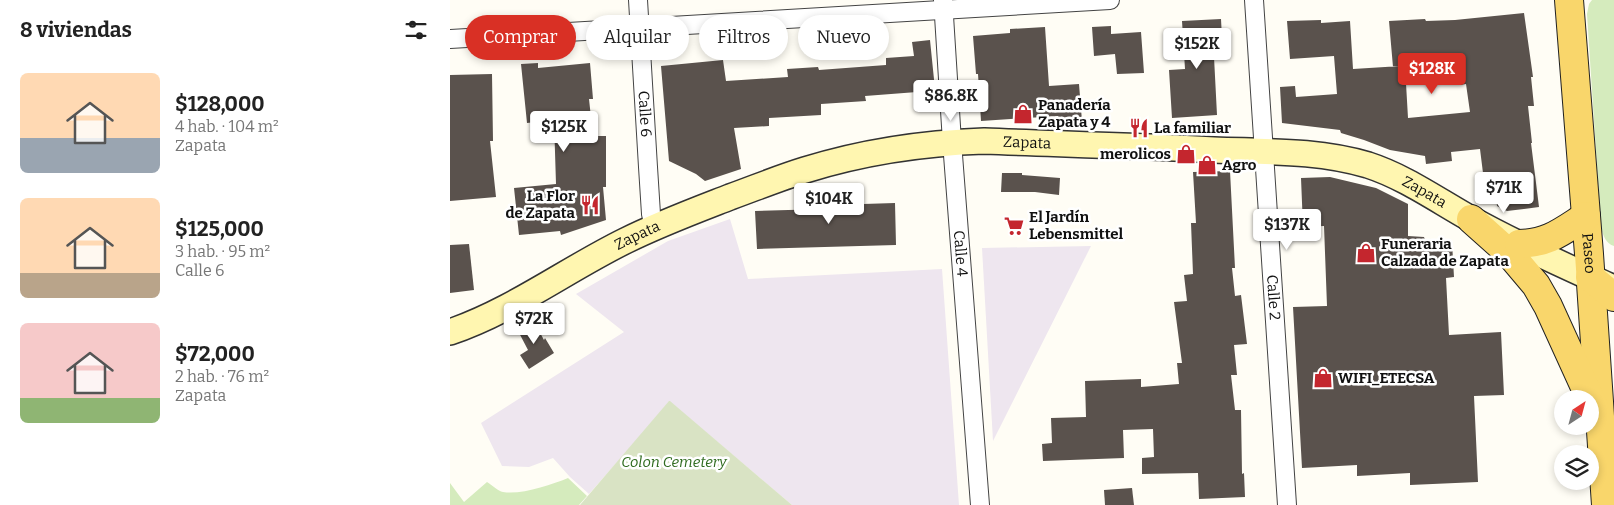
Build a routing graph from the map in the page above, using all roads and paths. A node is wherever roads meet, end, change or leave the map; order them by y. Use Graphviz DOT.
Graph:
graph roads {
  1 [pos="638,0"];
  2 [pos="1110,0"];
  3 [pos="1254,0"];
  4 [pos="1569,0"];
  5 [pos="1578,0"];
  6 [pos="944,5"];
  7 [pos="639,15"];
  8 [pos="689,23"];
  9 [pos="586,30"];
  10 [pos="1571,30"];
  11 [pos="450,39"];
  12 [pos="641,60"];
  13 [pos="952,142"];
  14 [pos="1265,152"];
  15 [pos="1586,216"];
  16 [pos="1471,220"];
  17 [pos="654,227"];
  18 [pos="1519,244"];
  19 [pos="1602,282"];
  20 [pos="1614,297"];
  21 [pos="450,332"];
  22 [pos="1601,422"];
  23 [pos="980,505"];
  24 [pos="1286,505"];
  25 [pos="1606,505"];
  1 -- 7 [label="street, Calle 6"];
  2 -- 6 [label="street"];
  3 -- 14 [label="street, Calle 2"];
  4 -- 10 [label="main road, Paseo"];
  5 -- 10 [label="main road"];
  6 -- 8 [label="street"];
  6 -- 13 [label="street, Calle 4"];
  9 -- 11 [label="street"];
  10 -- 15 [label="main road, Paseo"];
  12 -- 17 [label="street, Calle 6"];
  13 -- 14 [label="main road, Zapata"];
  13 -- 17 [label="main road, Zapata"];
  13 -- 23 [label="street, Calle 4"];
  14 -- 16 [label="main road, Zapata"];
  14 -- 24 [label="street, Calle 2"];
  15 -- 18 [label="main road"];
  15 -- 19 [label="main road, Paseo"];
  16 -- 18 [label="main road, Zapata"];
  16 -- 22 [label="main road"];
  17 -- 21 [label="main road, Zapata"];
  18 -- 19 [label="main road, Zapata"];
  19 -- 20 [label="main road"];
  19 -- 22 [label="main road, Paseo"];
  22 -- 25 [label="main road, Paseo"];
}
